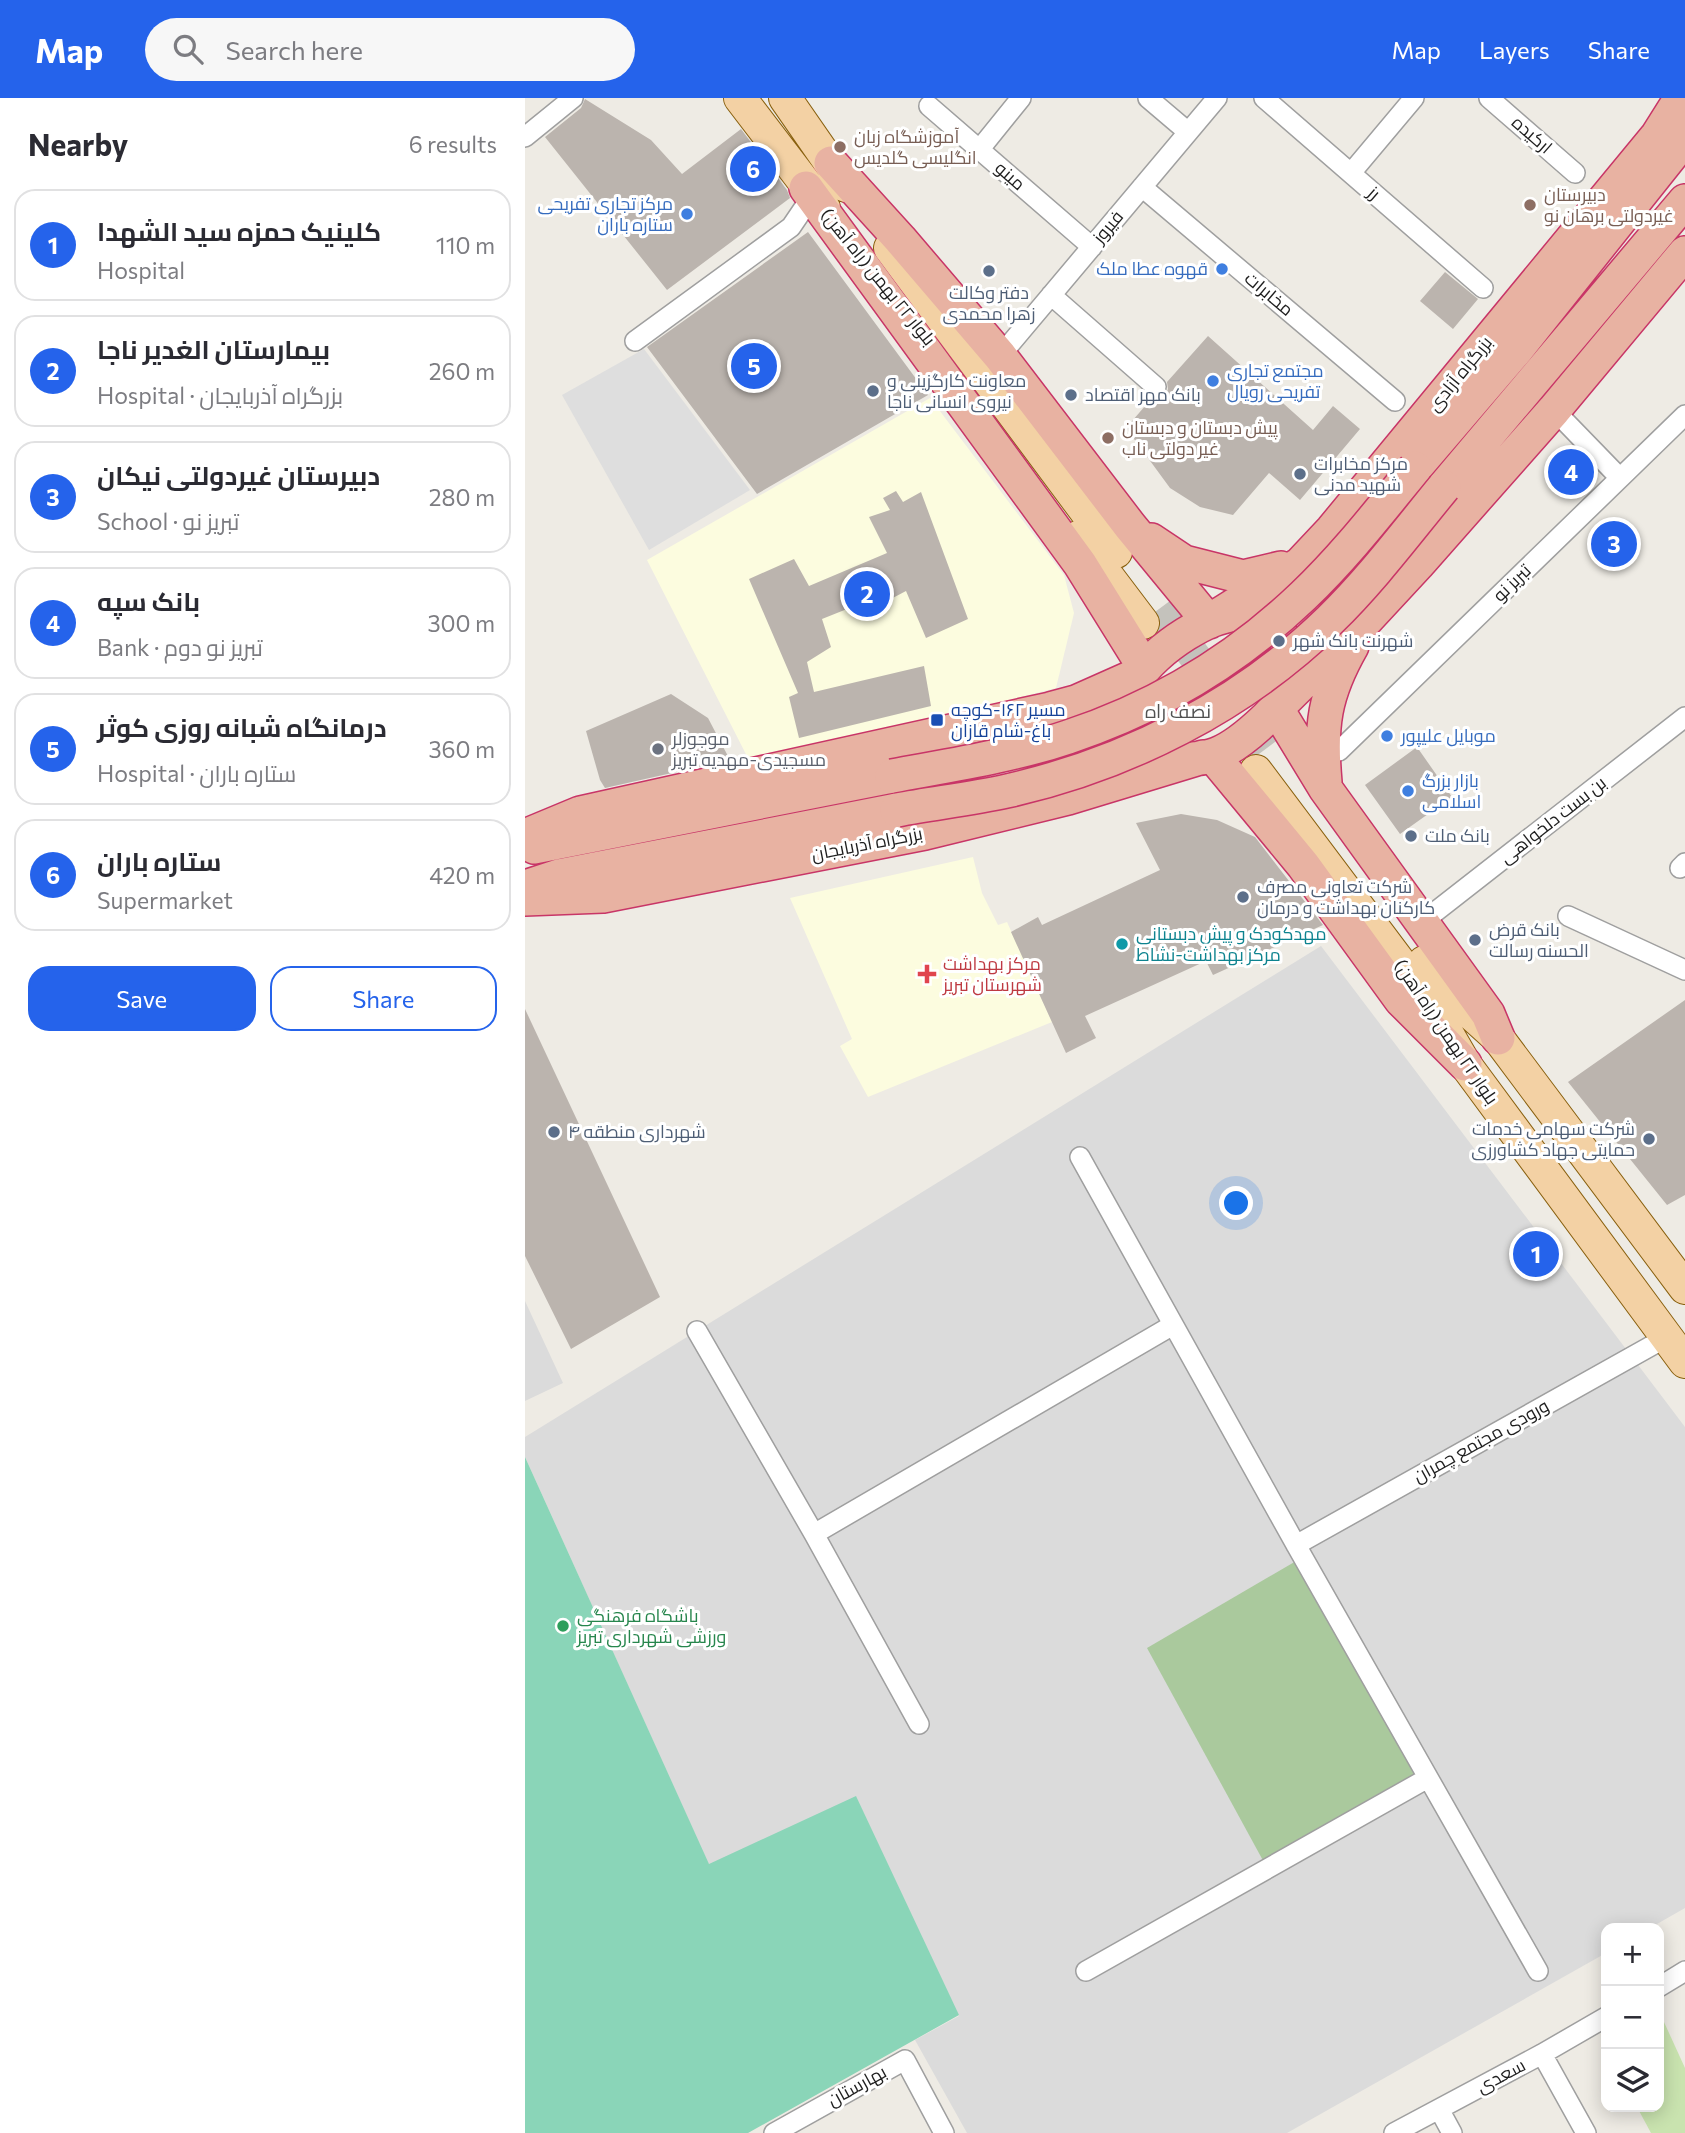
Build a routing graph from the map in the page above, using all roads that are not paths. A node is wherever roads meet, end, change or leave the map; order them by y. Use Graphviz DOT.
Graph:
graph roads {
  1 [pos="573,98"];
  2 [pos="740,98"];
  3 [pos="785,98"];
  4 [pos="1021,98"];
  5 [pos="1148,98"];
  6 [pos="1217,98"];
  7 [pos="1264,98"];
  8 [pos="1414,98"];
  9 [pos="1489,98"];
  10 [pos="1681,98"];
  11 [pos="929,106"];
  12 [pos="1188,132"];
  13 [pos="525,137"];
  14 [pos="1685,138"];
  15 [pos="979,149"];
  16 [pos="831,163"];
  17 [pos="1350,173"];
  18 [pos="1575,173"];
  19 [pos="1142,187"];
  20 [pos="809,192"];
  21 [pos="1685,201"];
  22 [pos="1092,247"];
  23 [pos="1685,253"];
  24 [pos="1483,288"];
  25 [pos="1051,295"];
  26 [pos="635,341"];
  27 [pos="1000,356"];
  28 [pos="1156,387"];
  29 [pos="1395,401"];
  30 [pos="1554,410"];
  31 [pos="1685,415"];
  32 [pos="1405,462"];
  33 [pos="1620,478"];
  34 [pos="1452,500"];
  35 [pos="1130,526"];
  36 [pos="1300,564"];
  37 [pos="1367,619"];
  38 [pos="1210,621"];
  39 [pos="1142,671"];
  40 [pos="1278,707"];
  41 [pos="1685,717"];
  42 [pos="910,741"];
  43 [pos="1339,751"];
  44 [pos="1208,756"];
  45 [pos="1325,788"];
  46 [pos="925,833"];
  47 [pos="525,836"];
  48 [pos="525,849"];
  49 [pos="525,887"];
  50 [pos="525,899"];
  51 [pos="1569,916"];
  52 [pos="1421,923"];
  53 [pos="1685,970"];
  54 [pos="1498,1038"];
  55 [pos="1465,1064"];
  56 [pos="1080,1157"];
  57 [pos="1685,1288"];
  58 [pos="1173,1325"];
  59 [pos="697,1331"];
  60 [pos="1676,1349"];
  61 [pos="814,1534"];
  62 [pos="1296,1545"];
  63 [pos="919,1724"];
  64 [pos="1428,1779"];
  65 [pos="1086,1971"];
  66 [pos="1538,1971"];
  67 [pos="1685,1971"];
  68 [pos="1661,1986"];
  69 [pos="1601,2020"];
  70 [pos="1542,2054"];
  71 [pos="1439,2109"];
  72 [pos="805,2125"];
  73 [pos="773,2133"];
  74 [pos="944,2133"];
  75 [pos="1394,2133"];
  76 [pos="1452,2133"];
  77 [pos="1585,2133"];
  1 -- 13 [label="street"];
  2 -- 20 [label="main road, بلوار ۲۲ بهمن (راه آهن)"];
  3 -- 16 [label="main road, بلوار ۲۲ بهمن (راه آهن)"];
  4 -- 15 [label="street"];
  5 -- 12 [label="street"];
  6 -- 12 [label="street, فیروز"];
  7 -- 17 [label="street, رز"];
  8 -- 17 [label="street"];
  9 -- 18 [label="street, ارکیده"];
  10 -- 32 [label="highway, بزرگراه آزادی"];
  11 -- 15 [label="street, مینو"];
  12 -- 19 [label="street, فیروز"];
  14 -- 32 [label="highway, بزرگراه آزادی"];
  15 -- 22 [label="street, مینو"];
  16 -- 20 [label="main road, بلوار ۲۲ بهمن (راه آهن)"];
  16 -- 27 [label="highway"];
  17 -- 24 [label="street, رز"];
  19 -- 22 [label="street, فیروز"];
  19 -- 29 [label="street, مخابرات"];
  20 -- 26 [label="street"];
  20 -- 39 [label="highway"];
  21 -- 34 [label="highway"];
  22 -- 25 [label="street, فیروز"];
  23 -- 30 [label="highway"];
  25 -- 27 [label="street, فیروز"];
  25 -- 28 [label="street"];
  27 -- 35 [label="highway"];
  30 -- 33 [label="street"];
  30 -- 34 [label="highway"];
  31 -- 33 [label="street, تبریز نو"];
  32 -- 34 [label="highway"];
  32 -- 36 [label="highway, بزرگراه آزادی"];
  32 -- 48 [label="highway, bridge"];
  33 -- 43 [label="street, تبریز نو"];
  34 -- 37 [label="highway"];
  34 -- 49 [label="highway, بزرگراه آذربایجان, bridge"];
  35 -- 36 [label="highway"];
  35 -- 38 [label="highway"];
  36 -- 38 [label="highway, بزرگراه آزادی"];
  37 -- 40 [label="highway"];
  37 -- 45 [label="highway"];
  38 -- 39 [label="highway"];
  38 -- 40 [label="highway"];
  39 -- 42 [label="highway"];
  39 -- 44 [label="highway"];
  40 -- 44 [label="highway"];
  40 -- 45 [label="highway"];
  41 -- 52 [label="street, بن بست دلخواهی"];
  42 -- 46 [label="highway"];
  42 -- 47 [label="highway"];
  44 -- 46 [label="highway, بزرگراه آذربایجان"];
  44 -- 55 [label="highway"];
  45 -- 52 [label="highway"];
  46 -- 50 [label="highway, بزرگراه آذربایجان"];
  51 -- 53 [label="street"];
  52 -- 54 [label="highway"];
  54 -- 55 [label="main road, بلوار ۲۲ بهمن (راه آهن)"];
  54 -- 57 [label="main road, بلوار ۲۲ بهمن (راه آهن)"];
  55 -- 60 [label="main road, بلوار ۲۲ بهمن (راه آهن)"];
  56 -- 58 [label="street"];
  58 -- 61 [label="street"];
  58 -- 62 [label="street"];
  59 -- 61 [label="street"];
  60 -- 62 [label="street, ورودی مجتمع چمران"];
  61 -- 63 [label="street"];
  62 -- 64 [label="street"];
  64 -- 65 [label="street"];
  64 -- 66 [label="street"];
  67 -- 68 [label="street"];
  69 -- 70 [label="street, سعدی"];
  70 -- 71 [label="street, سعدی"];
  70 -- 77 [label="street"];
  71 -- 75 [label="street, سعدی"];
  71 -- 76 [label="street"];
  72 -- 73 [label="street, بهارستان"];
  72 -- 74 [label="street, بهارستان"];
}
